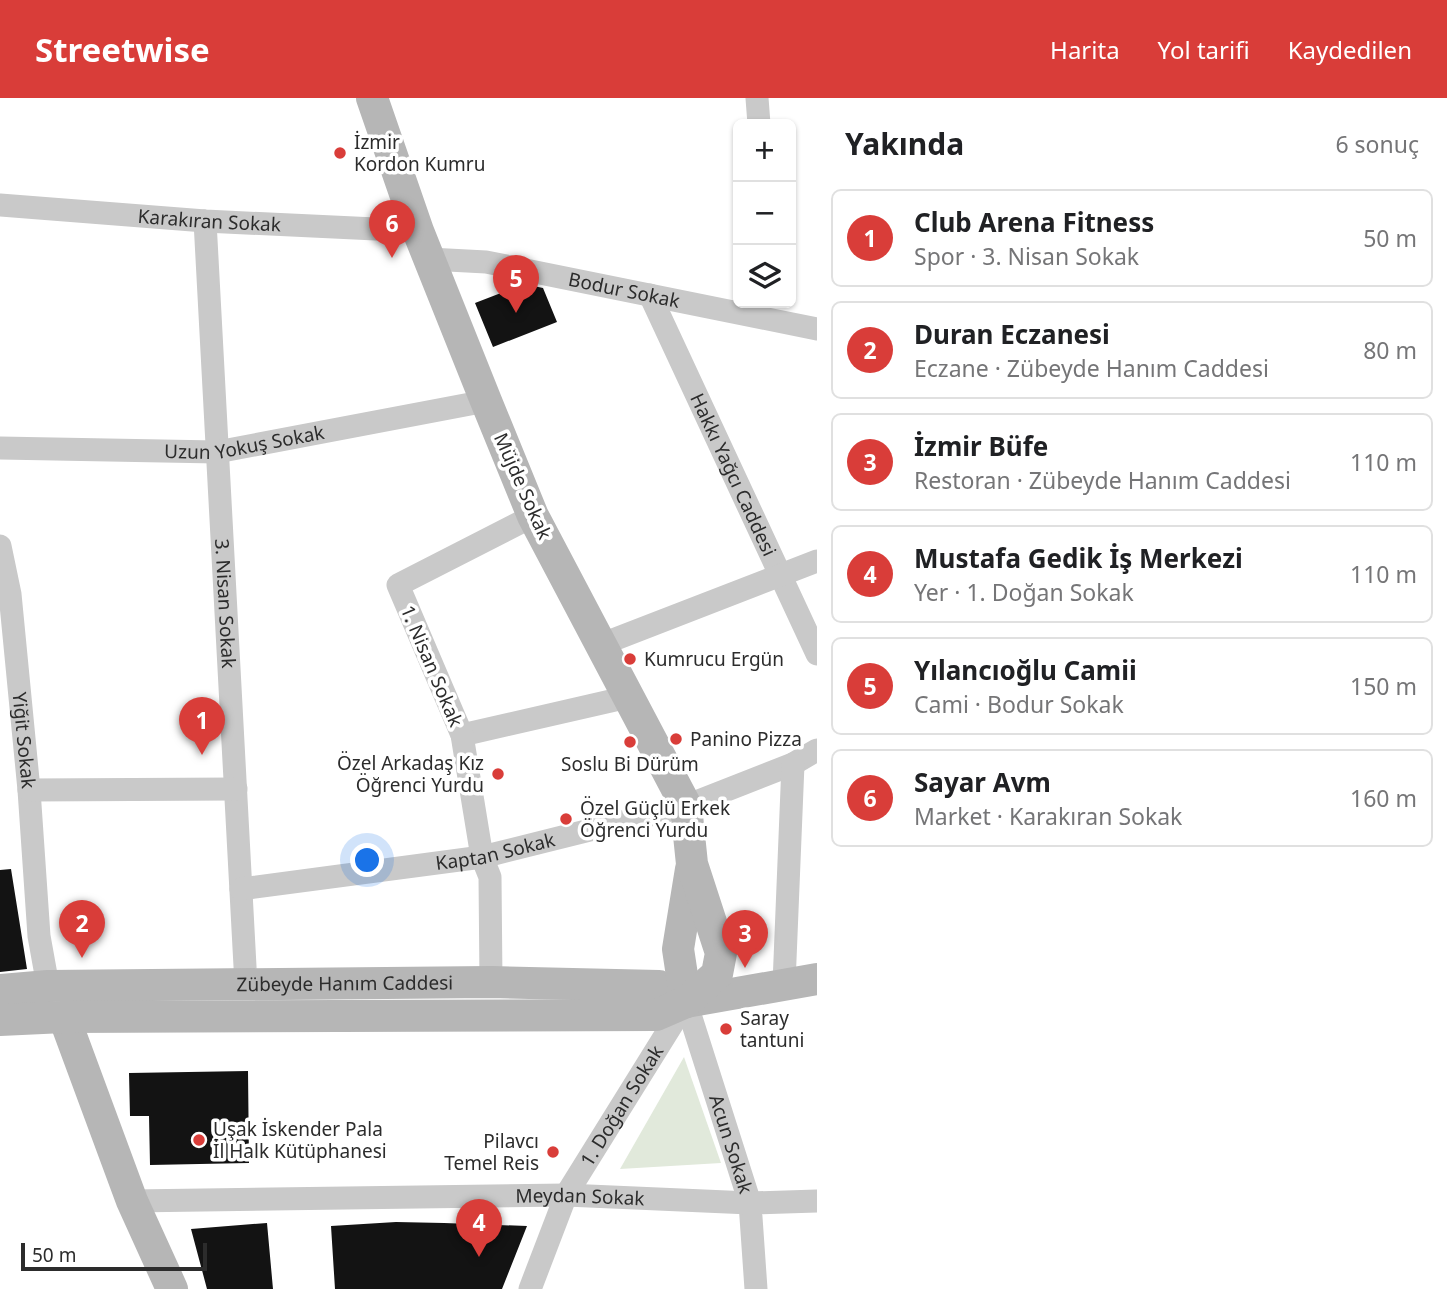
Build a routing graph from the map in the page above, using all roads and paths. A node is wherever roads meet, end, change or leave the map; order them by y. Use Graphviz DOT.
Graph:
graph roads {
  1 [pos="373,98"];
  2 [pos="757,98"];
  3 [pos="759,119"];
  4 [pos="0,205"];
  5 [pos="205,221"];
  6 [pos="424,245"];
  7 [pos="650,295"];
  8 [pos="776,312"];
  9 [pos="817,329"];
  10 [pos="486,401"];
  11 [pos="0,448"];
  12 [pos="217,452"];
  13 [pos="533,516"];
  14 [pos="0,546"];
  15 [pos="817,561"];
  16 [pos="780,575"];
  17 [pos="5,594"];
  18 [pos="600,645"];
  19 [pos="817,654"];
  20 [pos="628,697"];
  21 [pos="461,735"];
  22 [pos="817,750"];
  23 [pos="793,764"];
  24 [pos="236,789"];
  25 [pos="29,790"];
  26 [pos="685,806"];
  27 [pos="482,857"];
  28 [pos="692,864"];
  29 [pos="242,889"];
  30 [pos="817,979"];
  31 [pos="491,982"];
  32 [pos="784,984"];
  33 [pos="246,985"];
  34 [pos="35,1000"];
  35 [pos="686,1002"];
  36 [pos="0,1020"];
  37 [pos="566,1195"];
  38 [pos="132,1200"];
  39 [pos="817,1201"];
  40 [pos="750,1203"];
  41 [pos="172,1289"];
  42 [pos="530,1289"];
  43 [pos="756,1289"];
  1 -- 6 [label="main road, Müjde Sokak"];
  2 -- 3 [label="street"];
  4 -- 5 [label="street, Karakıran Sokak"];
  5 -- 6 [label="street, Karakıran Sokak"];
  5 -- 12 [label="street, 3. Nisan Sokak"];
  6 -- 7 [label="street, Bodur Sokak"];
  6 -- 10 [label="main road, Müjde Sokak"];
  7 -- 8 [label="street, Bodur Sokak"];
  7 -- 16 [label="street, Hakkı Yağcı Caddesi"];
  8 -- 9 [label="street, Bodur Sokak"];
  10 -- 12 [label="street, Uzun Yokuş Sokak"];
  10 -- 13 [label="main road, Müjde Sokak"];
  11 -- 12 [label="street, Uzun Yokuş Sokak"];
  12 -- 24 [label="street, 3. Nisan Sokak"];
  13 -- 18 [label="main road, Müjde Sokak"];
  13 -- 21 [label="street, 1. Nisan Sokak"];
  14 -- 17 [label="street, Yiğit Sokak"];
  15 -- 16 [label="street"];
  16 -- 18 [label="street"];
  16 -- 19 [label="street, Hakkı Yağcı Caddesi"];
  17 -- 25 [label="street, Yiğit Sokak"];
  18 -- 20 [label="main road, Müjde Sokak"];
  20 -- 21 [label="street"];
  20 -- 26 [label="main road, Müjde Sokak"];
  21 -- 27 [label="street, 1. Nisan Sokak"];
  22 -- 23 [label="street, Kaptan Sokak"];
  23 -- 26 [label="street, Kaptan Sokak"];
  23 -- 32 [label="street"];
  24 -- 25 [label="street"];
  24 -- 29 [label="street, 3. Nisan Sokak"];
  25 -- 34 [label="street, Yiğit Sokak"];
  26 -- 27 [label="street, Kaptan Sokak"];
  26 -- 28 [label="main road, Müjde Sokak"];
  27 -- 29 [label="street, Kaptan Sokak"];
  27 -- 31 [label="street, 1. Nisan Sokak"];
  28 -- 35 [label="main road"];
  28 -- 35 [label="main road"];
  29 -- 33 [label="street, 3. Nisan Sokak"];
  30 -- 32 [label="main road, Zübeyde Hanım Caddesi"];
  31 -- 33 [label="main road, Zübeyde Hanım Caddesi"];
  31 -- 35 [label="main road, Zübeyde Hanım Caddesi"];
  32 -- 35 [label="main road, Zübeyde Hanım Caddesi"];
  33 -- 34 [label="main road, Zübeyde Hanım Caddesi"];
  34 -- 35 [label="main road, Zübeyde Hanım Caddesi"];
  34 -- 36 [label="main road, Zübeyde Hanım Caddesi"];
  34 -- 38 [label="main road"];
  35 -- 37 [label="street, 1. Doğan Sokak"];
  35 -- 40 [label="street, Acun Sokak"];
  37 -- 38 [label="street, Meydan Sokak"];
  37 -- 40 [label="street, Meydan Sokak"];
  37 -- 42 [label="street, 1. Doğan Sokak"];
  38 -- 41 [label="main road"];
  39 -- 40 [label="street, Meydan Sokak"];
  40 -- 43 [label="street, Acun Sokak"];
}
